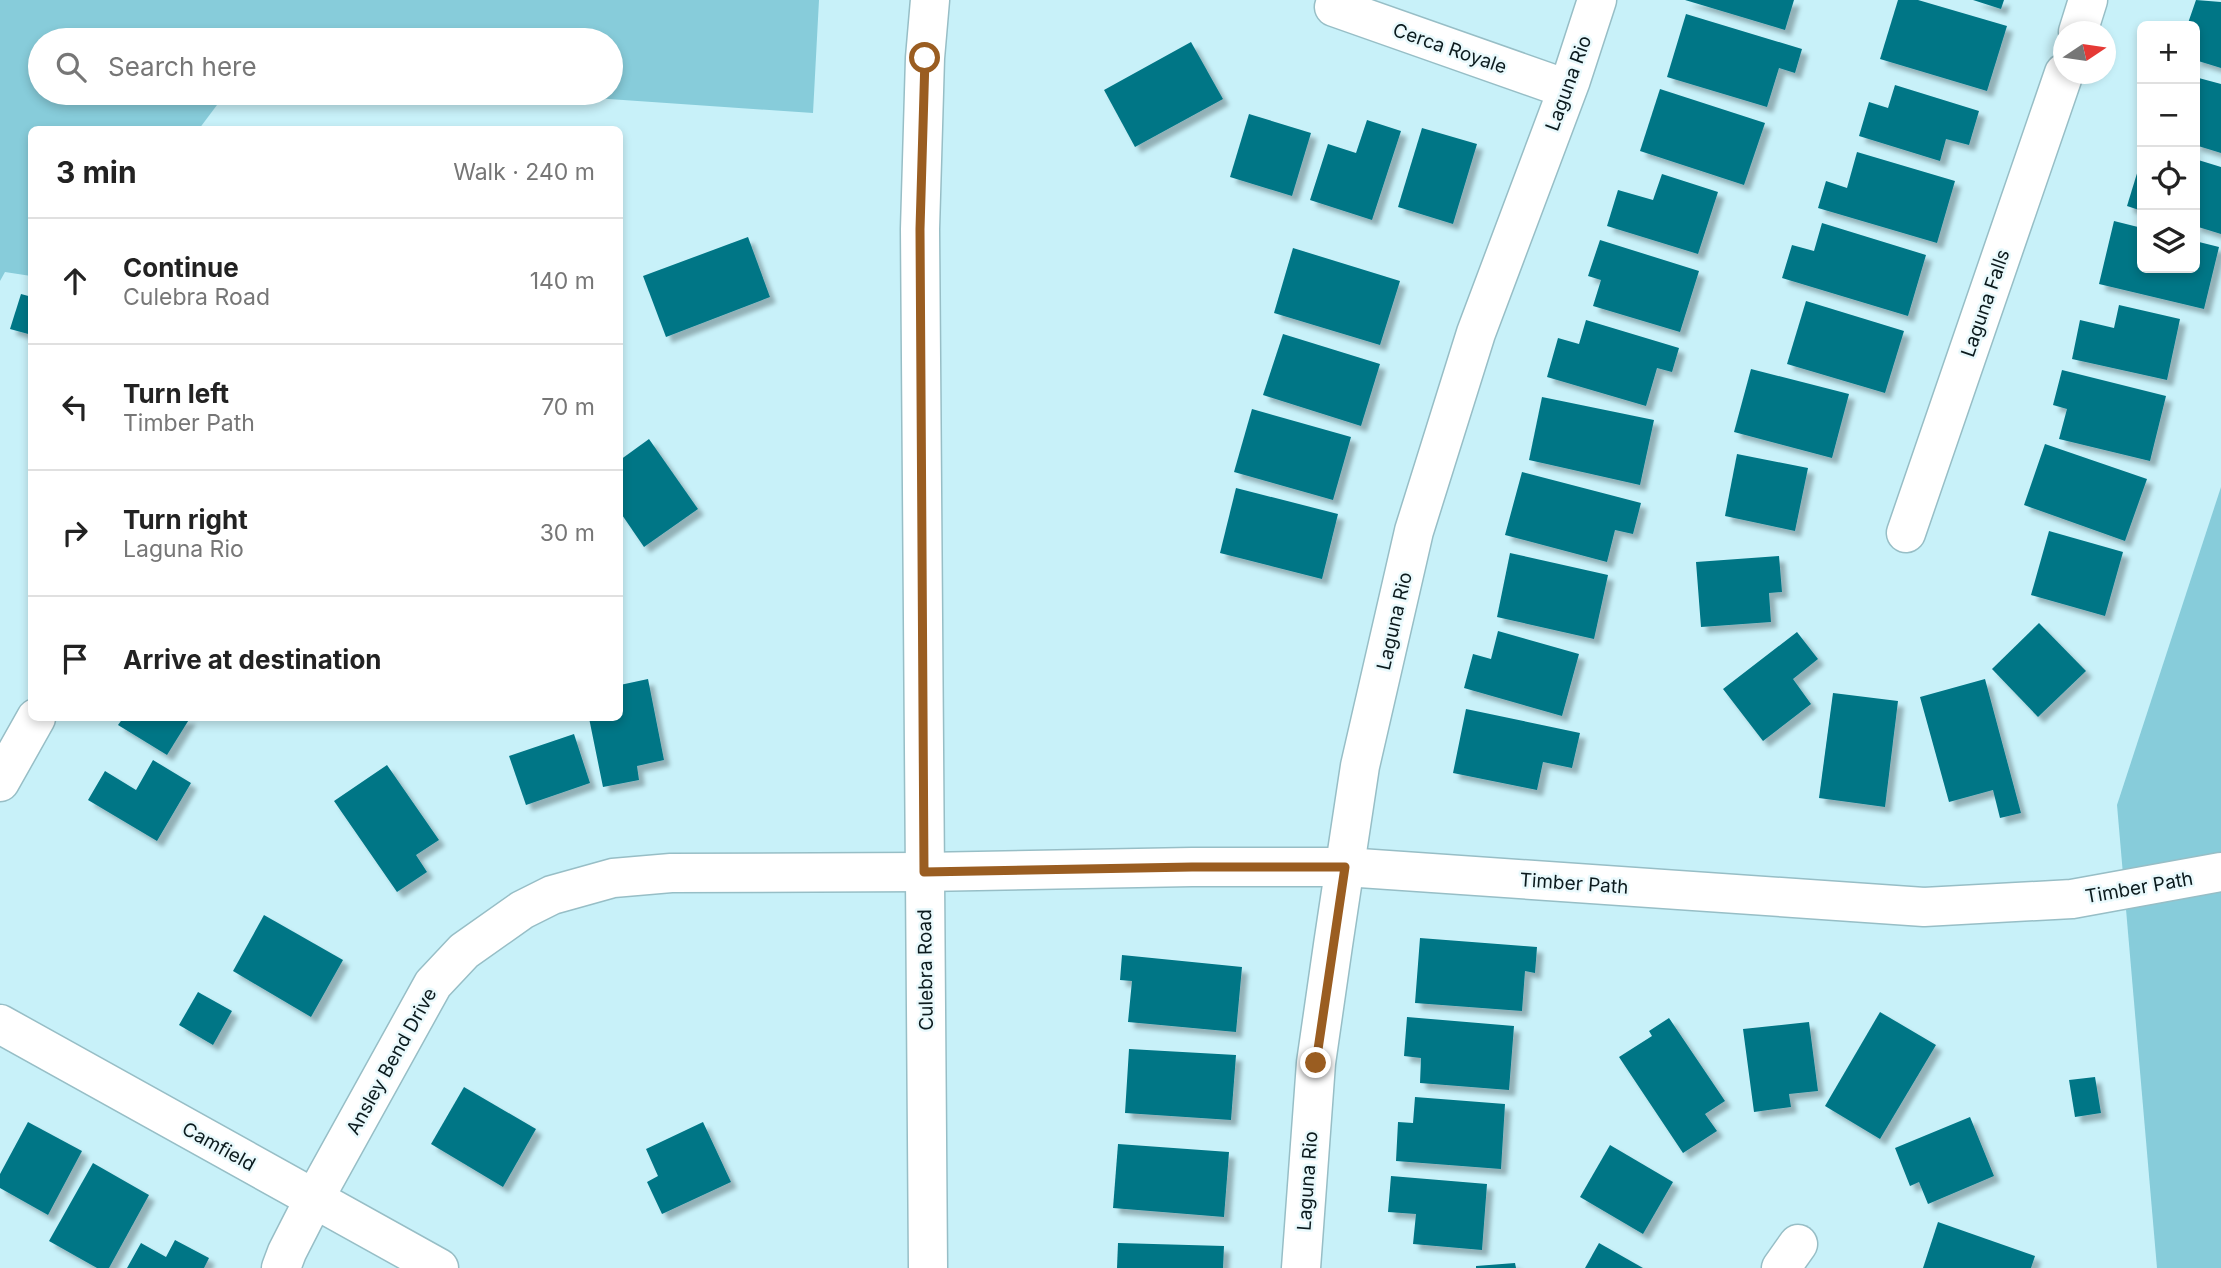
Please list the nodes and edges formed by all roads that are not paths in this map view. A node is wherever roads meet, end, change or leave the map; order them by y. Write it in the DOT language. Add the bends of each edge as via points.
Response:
graph roads {
  1 [pos="930,0"];
  2 [pos="1597,0"];
  3 [pos="2088,0"];
  4 [pos="1334,8"];
  5 [pos="2081,21"];
  6 [pos="2059,84"];
  7 [pos="1567,89"];
  8 [pos="1906,533"];
  9 [pos="34,721"];
  10 [pos="0,782"];
  11 [pos="1345,867"];
  12 [pos="924,872"];
  13 [pos="2221,872"];
  14 [pos="0,1024"];
  15 [pos="314,1199"];
  16 [pos="281,1268"];
  17 [pos="439,1268"];
  18 [pos="928,1268"];
  19 [pos="1301,1268"];
  1 -- 12 [label="street, Culebra Road" via="920,229"];
  2 -- 7 [label="street, Laguna Rio"];
  3 -- 5 [label="street"];
  4 -- 7 [label="street, Cerca Royale"];
  6 -- 8 [label="street, Laguna Falls"];
  7 -- 11 [label="street, Laguna Rio" via="1476,333 1414,531 1360,766"];
  9 -- 10 [label="street"];
  11 -- 12 [label="street, Timber Path"];
  11 -- 13 [label="street, Timber Path" via="1924,907 2072,899"];
  11 -- 19 [label="street, Laguna Rio" via="1316,1063"];
  12 -- 15 [label="street, Ansley Bend Drive" via="671,873 613,878 552,895 522,910 464,951 433,984"];
  12 -- 18 [label="street, Culebra Road"];
  14 -- 15 [label="street, Camfield"];
  15 -- 16 [label="street, Ansley Bend Drive"];
  15 -- 17 [label="street, Camfield"];
}
